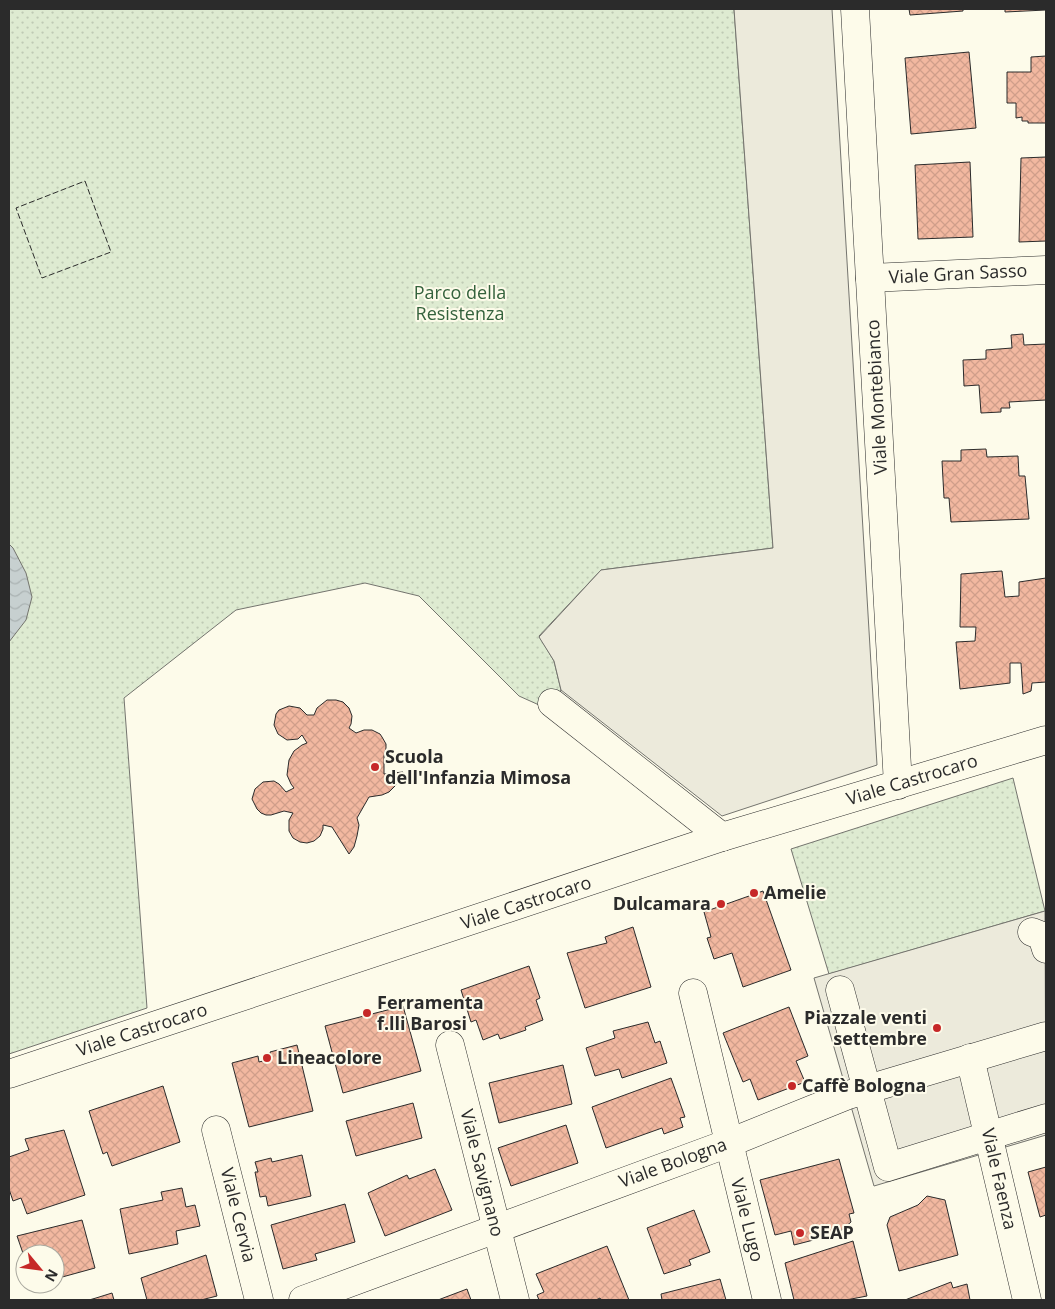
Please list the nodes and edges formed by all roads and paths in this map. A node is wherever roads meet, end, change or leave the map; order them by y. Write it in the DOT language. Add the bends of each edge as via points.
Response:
graph roads {
  1 [pos="855,9"];
  2 [pos="1046,270"];
  3 [pos="870,278"];
  4 [pos="552,703"];
  5 [pos="1046,740"];
  6 [pos="898,784"];
  7 [pos="722,838"];
  8 [pos="840,990"];
  9 [pos="693,993"];
  10 [pos="1046,1036"];
  11 [pos="450,1045"];
  12 [pos="970,1058"];
  13 [pos="9,1074"];
  14 [pos="868,1089"];
  15 [pos="1046,1118"];
  16 [pos="216,1130"];
  17 [pos="988,1136"];
  18 [pos="729,1143"];
  19 [pos="496,1228"];
  20 [pos="259,1300"];
  21 [pos="303,1300"];
  22 [pos="515,1300"];
  23 [pos="767,1300"];
  24 [pos="1027,1300"];
  1 -- 3 [label="street, Viale Montebianco" via="852,147"];
  2 -- 3 [label="street, Viale Gran Sasso"];
  3 -- 6 [label="street, Viale Montebianco" via="869,449 884,710"];
  4 -- 7 [label="street"];
  5 -- 6 [label="street, Viale Castrocaro"];
  6 -- 7 [label="street, Viale Castrocaro" via="769,812"];
  7 -- 13 [label="street, Viale Castrocaro"];
  8 -- 14 [label="street"];
  9 -- 18 [label="street, Viale Lugo"];
  10 -- 12 [label="street, Viale Bologna"];
  11 -- 19 [label="street, Viale Savignano"];
  12 -- 14 [label="street, Viale Bologna"];
  12 -- 17 [label="street, Viale Faenza"];
  14 -- 17 [label="street" via="888,1167"];
  14 -- 18 [label="street, Viale Bologna"];
  15 -- 17 [label="street"];
  16 -- 20 [label="street, Viale Cervia"];
  17 -- 24 [label="street, Viale Faenza"];
  18 -- 19 [label="street, Viale Bologna"];
  18 -- 23 [label="street, Viale Lugo"];
  19 -- 21 [label="street, Viale Bologna"];
  19 -- 22 [label="street, Viale Savignano"];
}
